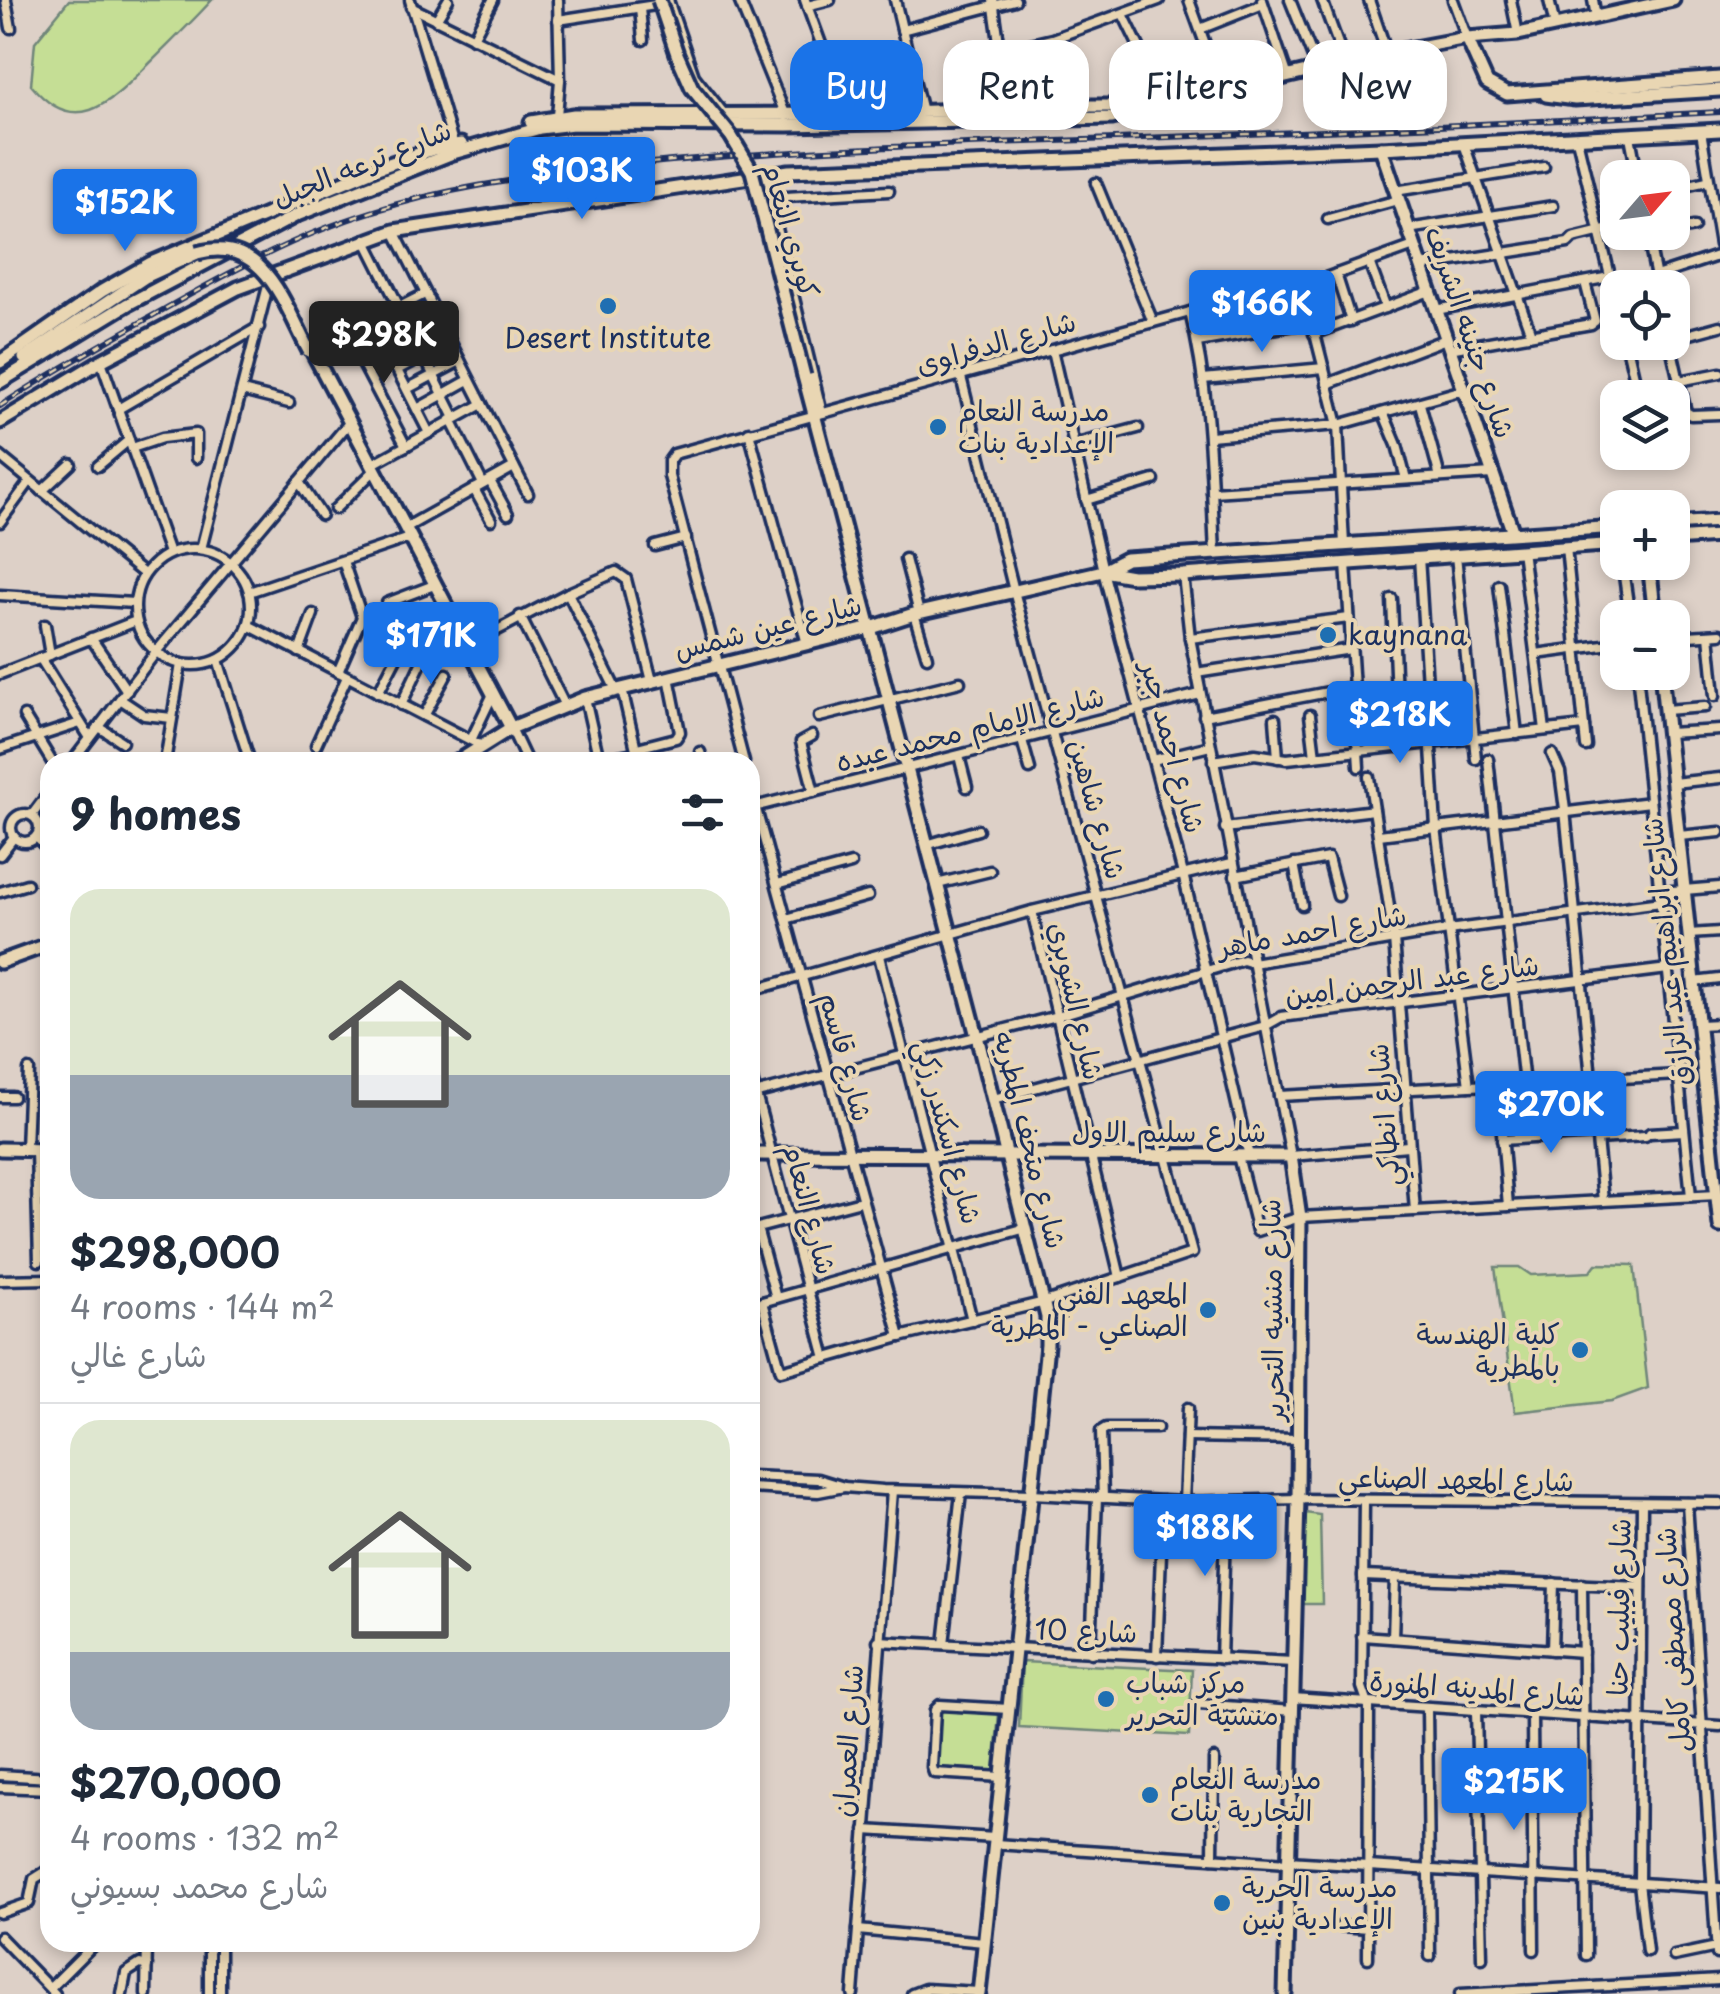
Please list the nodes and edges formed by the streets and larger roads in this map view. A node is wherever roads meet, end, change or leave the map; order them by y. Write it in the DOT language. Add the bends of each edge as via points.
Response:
graph roads {
  1 [pos="6,0"];
  2 [pos="448,0"];
  3 [pos="492,0"];
  4 [pos="558,0"];
  5 [pos="738,0"];
  6 [pos="830,0"];
  7 [pos="895,0"];
  8 [pos="1015,0"];
  9 [pos="1159,0"];
  10 [pos="1189,0"];
  11 [pos="1290,0"];
  12 [pos="1322,0"];
  13 [pos="1368,0"];
  14 [pos="1453,0"];
  15 [pos="1510,0"];
  16 [pos="1548,0"];
  17 [pos="1593,0"];
  18 [pos="1673,0"];
  19 [pos="665,1"];
  20 [pos="1262,2"];
  21 [pos="410,3"];
  22 [pos="806,3"];
  23 [pos="994,3"];
  24 [pos="1642,3"];
  25 [pos="640,8"];
  26 [pos="1123,14"];
  27 [pos="1596,17"];
  28 [pos="436,20"];
  29 [pos="558,20"];
  30 [pos="1554,26"];
  31 [pos="11,28"];
  32 [pos="1200,29"];
  33 [pos="902,30"];
  34 [pos="1518,34"];
  35 [pos="473,38"];
  36 [pos="1466,38"];
  37 [pos="643,40"];
  38 [pos="820,40"];
  39 [pos="904,40"];
  40 [pos="999,40"];
  41 [pos="1047,40"];
  42 [pos="1136,40"];
  43 [pos="1204,40"];
  44 [pos="1306,40"];
  45 [pos="1336,40"];
  46 [pos="1383,40"];
  47 [pos="1447,41"];
  48 [pos="1303,74"];
  49 [pos="1288,77"];
  50 [pos="1283,78"];
  51 [pos="1720,78"];
  52 [pos="560,80"];
  53 [pos="1720,90"];
  54 [pos="1537,92"];
  55 [pos="724,114"];
  56 [pos="557,116"];
  57 [pos="787,120"];
  58 [pos="790,120"];
  59 [pos="1720,130"];
  60 [pos="1700,131"];
  61 [pos="1630,136"];
  62 [pos="1577,139"];
  63 [pos="1464,144"];
  64 [pos="454,146"];
  65 [pos="1380,148"];
  66 [pos="1635,160"];
  67 [pos="1544,167"];
  68 [pos="763,173"];
  69 [pos="1477,178"];
  70 [pos="1707,181"];
  71 [pos="1096,183"];
  72 [pos="1690,185"];
  73 [pos="890,191"];
  74 [pos="1396,196"];
  75 [pos="768,198"];
  76 [pos="1553,206"];
  77 [pos="1490,216"];
  78 [pos="1328,219"];
  79 [pos="1694,227"];
  80 [pos="1690,228"];
  81 [pos="1408,229"];
  82 [pos="394,231"];
  83 [pos="1599,231"];
  84 [pos="365,239"];
  85 [pos="1720,245"];
  86 [pos="1414,246"];
  87 [pos="1503,253"];
  88 [pos="1720,254"];
  89 [pos="1369,262"];
  90 [pos="1421,266"];
  91 [pos="1608,270"];
  92 [pos="1673,270"];
  93 [pos="271,274"];
  94 [pos="1336,274"];
  95 [pos="1600,279"];
  96 [pos="1585,282"];
  97 [pos="1302,286"];
  98 [pos="1430,292"];
  99 [pos="1517,293"];
  100 [pos="425,294"];
  101 [pos="400,307"];
  102 [pos="1386,308"];
  103 [pos="1436,310"];
  104 [pos="1190,312"];
  105 [pos="439,320"];
  106 [pos="1351,320"];
  107 [pos="372,321"];
  108 [pos="1153,322"];
  109 [pos="1312,322"];
  110 [pos="259,326"];
  111 [pos="1720,326"];
  112 [pos="347,334"];
  113 [pos="1314,334"];
  114 [pos="1531,334"];
  115 [pos="414,335"];
  116 [pos="1690,335"];
  117 [pos="450,342"];
  118 [pos="1198,342"];
  119 [pos="1448,344"];
  120 [pos="387,350"];
  121 [pos="1052,350"];
  122 [pos="311,351"];
  123 [pos="424,355"];
  124 [pos="101,361"];
  125 [pos="0,362"];
  126 [pos="460,362"];
  127 [pos="1324,368"];
  128 [pos="397,370"];
  129 [pos="1720,373"];
  130 [pos="434,375"];
  131 [pos="804,376"];
  132 [pos="961,378"];
  133 [pos="0,379"];
  134 [pos="470,380"];
  135 [pos="1203,380"];
  136 [pos="1690,382"];
  137 [pos="1328,384"];
  138 [pos="407,389"];
  139 [pos="1464,390"];
  140 [pos="242,391"];
  141 [pos="443,394"];
  142 [pos="289,403"];
  143 [pos="482,404"];
  144 [pos="1420,404"];
  145 [pos="118,409"];
  146 [pos="417,409"];
  147 [pos="818,414"];
  148 [pos="1384,414"];
  149 [pos="1690,414"];
  150 [pos="1720,414"];
  151 [pos="453,419"];
  152 [pos="0,422"];
  153 [pos="348,424"];
  154 [pos="1338,425"];
  155 [pos="1138,428"];
  156 [pos="430,432"];
  157 [pos="750,432"];
  158 [pos="1210,436"];
  159 [pos="130,444"];
  160 [pos="1074,445"];
  161 [pos="406,446"];
  162 [pos="0,456"];
  163 [pos="196,458"];
  164 [pos="71,464"];
  165 [pos="98,466"];
  166 [pos="514,467"];
  167 [pos="372,468"];
  168 [pos="1492,474"];
  169 [pos="1440,477"];
  170 [pos="1406,479"];
  171 [pos="1154,480"];
  172 [pos="30,481"];
  173 [pos="299,482"];
  174 [pos="487,482"];
  175 [pos="1342,484"];
  176 [pos="42,490"];
  177 [pos="474,490"];
  178 [pos="1212,492"];
  179 [pos="528,494"];
  180 [pos="1086,500"];
  181 [pos="335,509"];
  182 [pos="508,514"];
  183 [pos="321,515"];
  184 [pos="491,520"];
  185 [pos="1720,521"];
  186 [pos="0,522"];
  187 [pos="1690,523"];
  188 [pos="1600,528"];
  189 [pos="407,533"];
  190 [pos="1513,533"];
  191 [pos="1720,536"];
  192 [pos="686,538"];
  193 [pos="1690,538"];
  194 [pos="1344,545"];
  195 [pos="656,546"];
  196 [pos="1566,547"];
  197 [pos="1600,547"];
  198 [pos="201,549"];
  199 [pos="1522,550"];
  200 [pos="169,553"];
  201 [pos="1215,554"];
  202 [pos="1456,555"];
  203 [pos="905,558"];
  204 [pos="1419,558"];
  205 [pos="343,560"];
  206 [pos="231,562"];
  207 [pos="1346,563"];
  208 [pos="1103,571"];
  209 [pos="144,574"];
  210 [pos="1183,575"];
  211 [pos="434,584"];
  212 [pos="1499,585"];
  213 [pos="1014,591"];
  214 [pos="249,592"];
  215 [pos="568,592"];
  216 [pos="0,595"];
  217 [pos="1392,599"];
  218 [pos="134,603"];
  219 [pos="387,603"];
  220 [pos="313,614"];
  221 [pos="916,614"];
  222 [pos="520,616"];
  223 [pos="1349,618"];
  224 [pos="136,620"];
  225 [pos="45,625"];
  226 [pos="248,626"];
  227 [pos="871,628"];
  228 [pos="1709,634"];
  229 [pos="1720,634"];
  230 [pos="408,635"];
  231 [pos="1690,636"];
  232 [pos="91,638"];
  233 [pos="1190,638"];
  234 [pos="807,644"];
  235 [pos="467,646"];
  236 [pos="1600,646"];
  237 [pos="1351,649"];
  238 [pos="1576,649"];
  239 [pos="156,652"];
  240 [pos="299,652"];
  241 [pos="426,653"];
  242 [pos="1536,654"];
  243 [pos="45,656"];
  244 [pos="926,657"];
  245 [pos="218,660"];
  246 [pos="181,664"];
  247 [pos="718,666"];
  248 [pos="338,672"];
  249 [pos="1196,673"];
  250 [pos="0,674"];
  251 [pos="447,674"];
  252 [pos="347,677"];
  253 [pos="669,678"];
  254 [pos="652,682"];
  255 [pos="960,682"];
  256 [pos="1354,687"];
  257 [pos="619,690"];
  258 [pos="1639,690"];
  259 [pos="1663,690"];
  260 [pos="378,693"];
  261 [pos="493,694"];
  262 [pos="1200,694"];
  263 [pos="124,696"];
  264 [pos="1715,696"];
  265 [pos="586,698"];
  266 [pos="889,700"];
  267 [pos="401,705"];
  268 [pos="564,706"];
  269 [pos="1705,706"];
  270 [pos="1140,708"];
  271 [pos="1665,710"];
  272 [pos="1310,715"];
  273 [pos="24,716"];
  274 [pos="424,716"];
  275 [pos="1204,716"];
  276 [pos="819,717"];
  277 [pos="172,718"];
  278 [pos="1275,718"];
  279 [pos="80,723"];
  280 [pos="1584,726"];
  281 [pos="99,727"];
  282 [pos="512,728"];
  283 [pos="1545,730"];
  284 [pos="1720,730"];
  285 [pos="1052,732"];
  286 [pos="1668,732"];
  287 [pos="1516,734"];
  288 [pos="812,736"];
  289 [pos="36,737"];
  290 [pos="90,738"];
  291 [pos="1474,738"];
  292 [pos="1022,740"];
  293 [pos="122,742"];
  294 [pos="475,743"];
  295 [pos="1429,744"];
  296 [pos="316,745"];
  297 [pos="1210,746"];
  298 [pos="1586,746"];
  299 [pos="1398,747"];
  300 [pos="0,749"];
  301 [pos="1358,751"];
  302 [pos="46,752"];
  303 [pos="80,752"];
  304 [pos="167,752"];
  305 [pos="247,752"];
  306 [pos="466,752"];
  307 [pos="523,752"];
  308 [pos="594,752"];
  309 [pos="637,752"];
  310 [pos="642,752"];
  311 [pos="741,752"];
  312 [pos="1552,754"];
  313 [pos="959,756"];
  314 [pos="1316,756"];
  315 [pos="1278,758"];
  316 [pos="1488,759"];
  317 [pos="1153,760"];
  318 [pos="1476,760"];
  319 [pos="1213,761"];
  320 [pos="1359,767"];
  321 [pos="907,769"];
  322 [pos="1030,769"];
  323 [pos="1369,777"];
  324 [pos="1720,778"];
  325 [pos="1673,783"];
  326 [pos="967,787"];
  327 [pos="814,792"];
  328 [pos="1650,802"];
  329 [pos="40,805"];
  330 [pos="760,806"];
  331 [pos="1374,810"];
  332 [pos="1565,810"];
  333 [pos="32,815"];
  334 [pos="1496,820"];
  335 [pos="1225,828"];
  336 [pos="1436,828"];
  337 [pos="760,830"];
  338 [pos="978,830"];
  339 [pos="8,831"];
  340 [pos="1720,832"];
  341 [pos="1379,835"];
  342 [pos="1678,836"];
  343 [pos="36,837"];
  344 [pos="40,841"];
  345 [pos="926,845"];
  346 [pos="0,855"];
  347 [pos="1232,863"];
  348 [pos="850,864"];
  349 [pos="1294,864"];
  350 [pos="990,871"];
  351 [pos="1184,874"];
  352 [pos="1235,876"];
  353 [pos="26,884"];
  354 [pos="777,884"];
  355 [pos="936,884"];
  356 [pos="1720,887"];
  357 [pos="1684,890"];
  358 [pos="0,892"];
  359 [pos="1098,894"];
  360 [pos="868,896"];
  361 [pos="1338,896"];
  362 [pos="1660,897"];
  363 [pos="1302,905"];
  364 [pos="1032,911"];
  365 [pos="1576,915"];
  366 [pos="786,919"];
  367 [pos="1506,922"];
  368 [pos="1448,930"];
  369 [pos="1720,932"];
  370 [pos="1689,934"];
  371 [pos="950,936"];
  372 [pos="1394,939"];
  373 [pos="40,948"];
  374 [pos="879,956"];
  375 [pos="0,962"];
  376 [pos="1252,963"];
  377 [pos="1668,970"];
  378 [pos="1206,973"];
  379 [pos="802,978"];
  380 [pos="1720,980"];
  381 [pos="1582,982"];
  382 [pos="1694,982"];
  383 [pos="760,988"];
  384 [pos="1515,990"];
  385 [pos="1125,997"];
  386 [pos="1458,997"];
  387 [pos="1398,1004"];
  388 [pos="1057,1016"];
  389 [pos="1720,1024"];
  390 [pos="1265,1026"];
  391 [pos="1699,1032"];
  392 [pos="978,1036"];
  393 [pos="1220,1038"];
  394 [pos="1675,1042"];
  395 [pos="905,1054"];
  396 [pos="1139,1060"];
  397 [pos="29,1070"];
  398 [pos="1678,1075"];
  399 [pos="828,1076"];
  400 [pos="1072,1078"];
  401 [pos="1591,1080"];
  402 [pos="1524,1084"];
  403 [pos="1498,1085"];
  404 [pos="1469,1086"];
  405 [pos="1404,1090"];
  406 [pos="760,1092"];
  407 [pos="1279,1096"];
  408 [pos="0,1097"];
  409 [pos="13,1097"];
  410 [pos="993,1100"];
  411 [pos="760,1115"];
  412 [pos="1714,1119"];
  413 [pos="1684,1131"];
  414 [pos="1597,1137"];
  415 [pos="1502,1140"];
  416 [pos="1408,1146"];
  417 [pos="0,1148"];
  418 [pos="31,1149"];
  419 [pos="40,1149"];
  420 [pos="760,1154"];
  421 [pos="773,1154"];
  422 [pos="848,1155"];
  423 [pos="931,1156"];
  424 [pos="1244,1156"];
  425 [pos="1291,1156"];
  426 [pos="1008,1157"];
  427 [pos="1088,1157"];
  428 [pos="1166,1157"];
  429 [pos="1717,1167"];
  430 [pos="1717,1195"];
  431 [pos="1691,1196"];
  432 [pos="861,1201"];
  433 [pos="1603,1201"];
  434 [pos="1508,1206"];
  435 [pos="1415,1211"];
  436 [pos="1300,1217"];
  437 [pos="790,1220"];
  438 [pos="1720,1223"];
  439 [pos="760,1228"];
  440 [pos="1026,1228"];
  441 [pos="955,1247"];
  442 [pos="760,1248"];
  443 [pos="39,1261"];
  444 [pos="880,1267"];
  445 [pos="1120,1277"];
  446 [pos="40,1279"];
  447 [pos="0,1280"];
  448 [pos="808,1288"];
  449 [pos="776,1298"];
  450 [pos="762,1302"];
  451 [pos="1045,1302"];
  452 [pos="972,1320"];
  453 [pos="900,1336"];
  454 [pos="826,1358"];
  455 [pos="1188,1408"];
  456 [pos="1157,1428"];
  457 [pos="1187,1437"];
  458 [pos="1298,1439"];
  459 [pos="760,1476"];
  460 [pos="844,1487"];
  461 [pos="760,1489"];
  462 [pos="892,1491"];
  463 [pos="961,1492"];
  464 [pos="1032,1494"];
  465 [pos="1100,1498"];
  466 [pos="1298,1498"];
  467 [pos="1163,1501"];
  468 [pos="1226,1501"];
  469 [pos="1184,1502"];
  470 [pos="1364,1502"];
  471 [pos="1642,1502"];
  472 [pos="1686,1503"];
  473 [pos="1720,1503"];
  474 [pos="1363,1576"];
  475 [pos="1395,1577"];
  476 [pos="1554,1583"];
  477 [pos="1582,1584"];
  478 [pos="1641,1587"];
  479 [pos="1362,1636"];
  480 [pos="1393,1638"];
  481 [pos="878,1641"];
  482 [pos="944,1644"];
  483 [pos="1016,1650"];
  484 [pos="1552,1650"];
  485 [pos="1583,1652"];
  486 [pos="1091,1653"];
  487 [pos="1157,1656"];
  488 [pos="1221,1659"];
  489 [pos="1293,1662"];
  490 [pos="1198,1704"];
  491 [pos="1292,1704"];
  492 [pos="1368,1704"];
  493 [pos="1427,1708"];
  494 [pos="1009,1709"];
  495 [pos="1476,1711"];
  496 [pos="1532,1715"];
  497 [pos="1584,1718"];
  498 [pos="1640,1722"];
  499 [pos="1700,1725"];
  500 [pos="1720,1726"];
  501 [pos="1214,1760"];
  502 [pos="0,1775"];
  503 [pos="40,1777"];
  504 [pos="1002,1777"];
  505 [pos="0,1787"];
  506 [pos="40,1789"];
  507 [pos="865,1830"];
  508 [pos="995,1841"];
  509 [pos="1213,1858"];
  510 [pos="1288,1862"];
  511 [pos="1368,1866"];
  512 [pos="1429,1870"];
  513 [pos="1480,1873"];
  514 [pos="40,1875"];
  515 [pos="1533,1876"];
  516 [pos="1585,1879"];
  517 [pos="1638,1882"];
  518 [pos="1716,1888"];
  519 [pos="0,1912"];
  520 [pos="1340,1926"];
  521 [pos="1368,1928"];
  522 [pos="858,1930"];
  523 [pos="0,1937"];
  524 [pos="984,1942"];
  525 [pos="1534,1950"];
  526 [pos="1647,1951"];
  527 [pos="87,1952"];
  528 [pos="147,1952"];
  529 [pos="210,1952"];
  530 [pos="220,1952"];
  531 [pos="1586,1955"];
  532 [pos="1430,1956"];
  533 [pos="1674,1956"];
  534 [pos="1368,1958"];
  535 [pos="1482,1958"];
  536 [pos="146,1966"];
  537 [pos="1720,1980"];
  538 [pos="52,1991"];
  539 [pos="1568,1991"];
  540 [pos="979,1993"];
  541 [pos="1498,1993"];
  542 [pos="122,1994"];
  543 [pos="146,1994"];
  544 [pos="209,1994"];
  545 [pos="220,1994"];
  546 [pos="853,1994"];
  547 [pos="912,1994"];
  548 [pos="1285,1994"];
  549 [pos="1460,1994"];
  1 -- 31 [label="street"];
  2 -- 28 [label="street"];
  3 -- 35 [label="street"];
  4 -- 29 [label="street"];
  5 -- 57 [label="street"];
  6 -- 22 [label="street"];
  7 -- 33 [label="street"];
  8 -- 23 [label="street"];
  9 -- 26 [label="street"];
  10 -- 32 [label="street"];
  11 -- 44 [label="street"];
  12 -- 45 [label="street"];
  13 -- 46 [label="street"];
  14 -- 36 [label="street"];
  15 -- 34 [label="street"];
  16 -- 30 [label="street"];
  17 -- 27 [label="street"];
  18 -- 24 [label="street, شارع ترعه الجبل"];
  19 -- 25 [label="street"];
  19 -- 55 [label="street" via="694,76"];
  19 -- 131 [label="street, كوبري النعام, bridge" via="676,54 692,88 752,171"];
  20 -- 32 [label="street"];
  20 -- 49 [label="street"];
  21 -- 28 [label="street"];
  21 -- 64 [label="street"];
  22 -- 38 [label="street"];
  23 -- 33 [label="street"];
  23 -- 40 [label="street"];
  24 -- 27 [label="street, شارع ترعه الجبل"];
  25 -- 29 [label="street"];
  25 -- 37 [label="street"];
  26 -- 41 [label="street"];
  26 -- 42 [label="street"];
  27 -- 30 [label="street, شارع ترعه الجبل"];
  28 -- 35 [label="street"];
  29 -- 52 [label="street"];
  30 -- 34 [label="street, شارع ترعه الجبل"];
  32 -- 43 [label="street"];
  33 -- 39 [label="street"];
  34 -- 36 [label="street, شارع ترعه الجبل"];
  35 -- 52 [label="street"];
  36 -- 47 [label="street, شارع ترعه الجبل"];
  36 -- 54 [label="street" via="1493,88"];
  48 -- 49 [label="street, شارع ترعه الجبل"];
  49 -- 50 [label="street, شارع ترعه الجبل"];
  51 -- 54 [label="street"];
  52 -- 56 [label="street"];
  53 -- 54 [label="street" via="1575,99"];
  55 -- 56 [label="street, شارع ترعه الجبل"];
  55 -- 57 [label="street, شارع ترعه الجبل"];
  56 -- 64 [label="street, شارع ترعه الجبل"];
  57 -- 58 [label="street, شارع ترعه الجبل"];
  57 -- 133 [label="street, شارع ترعه الجبل" via="573,124 453,153 247,239"];
  59 -- 60 [label="street"];
  60 -- 61 [label="street"];
  60 -- 70 [label="street"];
  61 -- 62 [label="street"];
  61 -- 66 [label="street"];
  62 -- 63 [label="street"];
  62 -- 83 [label="street"];
  63 -- 65 [label="street"];
  63 -- 69 [label="street"];
  64 -- 125 [label="street, شارع ترعه الجبل" via="364,174 151,263"];
  65 -- 68 [label="street"];
  65 -- 74 [label="street, شارع جنينه الشريف"];
  67 -- 69 [label="street"];
  68 -- 75 [label="street, شارع متحف المطريه"];
  68 -- 82 [label="street"];
  69 -- 74 [label="street"];
  69 -- 77 [label="street"];
  70 -- 72 [label="street"];
  70 -- 85 [label="street"];
  71 -- 108 [label="street"];
  73 -- 75 [label="street"];
  74 -- 78 [label="street"];
  74 -- 81 [label="street, شارع جنينه الشريف"];
  75 -- 147 [label="street, شارع متحف المطريه"];
  76 -- 77 [label="street"];
  77 -- 81 [label="street"];
  77 -- 87 [label="street"];
  79 -- 80 [label="street"];
  81 -- 86 [label="street, شارع جنينه الشريف"];
  82 -- 84 [label="street"];
  82 -- 100 [label="street"];
  83 -- 87 [label="street"];
  83 -- 91 [label="street"];
  84 -- 93 [label="street"];
  84 -- 101 [label="street"];
  86 -- 89 [label="street, شارع الدفراوى"];
  86 -- 90 [label="street, شارع جنينه الشريف"];
  87 -- 90 [label="street"];
  87 -- 99 [label="street"];
  88 -- 92 [label="street"];
  89 -- 94 [label="street, شارع الدفراوى"];
  89 -- 102 [label="street"];
  90 -- 98 [label="street, شارع جنينه الشريف"];
  93 -- 110 [label="street"];
  93 -- 122 [label="street"];
  93 -- 124 [label="street"];
  94 -- 97 [label="street, شارع الدفراوى"];
  94 -- 106 [label="street"];
  95 -- 96 [label="street"];
  96 -- 99 [label="street"];
  96 -- 114 [label="street" via="1594,323"];
  97 -- 104 [label="street, شارع الدفراوى"];
  97 -- 109 [label="street"];
  98 -- 102 [label="street"];
  98 -- 103 [label="street, شارع جنينه الشريف"];
  99 -- 103 [label="street"];
  99 -- 114 [label="street"];
  100 -- 101 [label="street"];
  100 -- 105 [label="street"];
  101 -- 107 [label="street"];
  101 -- 115 [label="street"];
  102 -- 106 [label="street"];
  103 -- 119 [label="street, شارع جنينه الشريف"];
  104 -- 108 [label="street, شارع الدفراوى"];
  104 -- 118 [label="street"];
  105 -- 115 [label="street"];
  105 -- 117 [label="street"];
  106 -- 113 [label="street"];
  107 -- 112 [label="street"];
  107 -- 120 [label="street"];
  108 -- 121 [label="street, شارع الدفراوى"];
  109 -- 113 [label="street"];
  109 -- 118 [label="street"];
  110 -- 140 [label="street"];
  110 -- 145 [label="street"];
  111 -- 116 [label="street"];
  112 -- 122 [label="street"];
  112 -- 161 [label="street"];
  113 -- 127 [label="street"];
  114 -- 119 [label="street"];
  115 -- 120 [label="street"];
  115 -- 123 [label="street"];
  117 -- 123 [label="street"];
  117 -- 126 [label="street"];
  118 -- 135 [label="street"];
  119 -- 137 [label="street"];
  119 -- 139 [label="street, شارع جنينه الشريف"];
  120 -- 128 [label="street"];
  121 -- 132 [label="street, شارع الدفراوى"];
  121 -- 160 [label="street, شارع احمد جبر"];
  122 -- 133 [label="street, bridge" via="253,260 232,250 197,253 145,277"];
  122 -- 153 [label="street"];
  123 -- 128 [label="street"];
  123 -- 130 [label="street"];
  124 -- 145 [label="street"];
  124 -- 152 [label="street"];
  126 -- 130 [label="street"];
  126 -- 134 [label="street"];
  127 -- 135 [label="street"];
  127 -- 137 [label="street"];
  128 -- 138 [label="street"];
  129 -- 136 [label="street"];
  130 -- 138 [label="street"];
  130 -- 141 [label="street"];
  131 -- 147 [label="street, شارع متحف المطريه"];
  132 -- 147 [label="street, شارع الدفراوى"];
  132 -- 213 [label="street, شارع شاهين"];
  134 -- 141 [label="street"];
  134 -- 143 [label="street"];
  135 -- 158 [label="street"];
  137 -- 154 [label="street"];
  138 -- 146 [label="street"];
  139 -- 144 [label="street"];
  139 -- 168 [label="street, شارع جنينه الشريف"];
  140 -- 142 [label="street"];
  140 -- 198 [label="street"];
  141 -- 146 [label="street"];
  141 -- 151 [label="street"];
  143 -- 151 [label="street"];
  143 -- 166 [label="street"];
  144 -- 148 [label="street"];
  144 -- 169 [label="street"];
  145 -- 159 [label="street"];
  146 -- 156 [label="street"];
  147 -- 157 [label="street, شارع الدفراوى"];
  147 -- 227 [label="street, شارع متحف المطريه"];
  148 -- 154 [label="street"];
  148 -- 170 [label="street"];
  149 -- 150 [label="street"];
  151 -- 156 [label="street"];
  151 -- 174 [label="street"];
  153 -- 167 [label="street"];
  153 -- 173 [label="street"];
  154 -- 158 [label="street"];
  154 -- 175 [label="street"];
  155 -- 160 [label="street"];
  156 -- 161 [label="street"];
  157 -- 192 [label="street, شارع الدفراوى" via="674,454 668,468"];
  157 -- 234 [label="street"];
  158 -- 178 [label="street"];
  159 -- 163 [label="street" via="196,434"];
  159 -- 165 [label="street"];
  159 -- 200 [label="street"];
  160 -- 180 [label="street, شارع احمد جبر"];
  161 -- 167 [label="street"];
  162 -- 172 [label="street"];
  164 -- 176 [label="street"];
  166 -- 174 [label="street"];
  166 -- 179 [label="street"];
  167 -- 181 [label="street"];
  167 -- 189 [label="street"];
  168 -- 169 [label="street"];
  168 -- 190 [label="street, شارع جنينه الشريف"];
  169 -- 170 [label="street"];
  170 -- 175 [label="street"];
  171 -- 180 [label="street"];
  172 -- 176 [label="street"];
  172 -- 186 [label="street"];
  173 -- 183 [label="street"];
  173 -- 206 [label="street"];
  174 -- 177 [label="street"];
  174 -- 182 [label="street"];
  175 -- 178 [label="street"];
  175 -- 194 [label="street"];
  176 -- 209 [label="street"];
  177 -- 184 [label="street"];
  177 -- 189 [label="street"];
  178 -- 201 [label="street"];
  180 -- 208 [label="street, شارع احمد جبر"];
  185 -- 187 [label="street"];
  188 -- 190 [label="street, شارع عين شمس"];
  189 -- 205 [label="street"];
  189 -- 211 [label="street"];
  190 -- 194 [label="street, شارع عين شمس"];
  191 -- 193 [label="street"];
  192 -- 195 [label="street"];
  192 -- 247 [label="street"];
  194 -- 201 [label="street, شارع عين شمس"];
  196 -- 197 [label="street, شارع عين شمس"];
  196 -- 199 [label="street, شارع عين شمس"];
  196 -- 238 [label="street"];
  198 -- 200 [label="street"];
  198 -- 206 [label="street"];
  199 -- 202 [label="street, شارع عين شمس"];
  199 -- 242 [label="street"];
  200 -- 209 [label="street"];
  201 -- 208 [label="street, شارع عين شمس" via="1139,556"];
  202 -- 204 [label="street, شارع عين شمس"];
  202 -- 291 [label="street"];
  203 -- 221 [label="street"];
  204 -- 207 [label="street, شارع عين شمس"];
  204 -- 295 [label="street"];
  205 -- 214 [label="street"];
  205 -- 248 [label="street" via="362,620"];
  206 -- 214 [label="street"];
  206 -- 239 [label="street"];
  207 -- 210 [label="street, شارع عين شمس"];
  207 -- 223 [label="street"];
  208 -- 210 [label="street, شارع عين شمس"];
  208 -- 213 [label="street, شارع عين شمس"];
  208 -- 270 [label="street, شارع احمد جبر"];
  209 -- 218 [label="street"];
  210 -- 233 [label="street, شارع منشيه التحرير"];
  211 -- 219 [label="street"];
  211 -- 235 [label="street"];
  212 -- 287 [label="street"];
  213 -- 221 [label="street, شارع عين شمس"];
  213 -- 285 [label="street, شارع شاهين"];
  214 -- 226 [label="street"];
  215 -- 222 [label="street"];
  215 -- 254 [label="street" via="610,572 622,574"];
  215 -- 257 [label="street"];
  216 -- 218 [label="street"];
  217 -- 299 [label="street"];
  218 -- 224 [label="street"];
  220 -- 240 [label="street"];
  221 -- 227 [label="street, شارع عين شمس"];
  221 -- 244 [label="street"];
  222 -- 235 [label="street"];
  222 -- 268 [label="street"];
  223 -- 233 [label="street"];
  223 -- 237 [label="street"];
  224 -- 232 [label="street"];
  224 -- 239 [label="street"];
  225 -- 243 [label="street"];
  226 -- 240 [label="street"];
  226 -- 245 [label="street"];
  227 -- 234 [label="street, شارع عين شمس"];
  227 -- 266 [label="street, شارع متحف المطريه"];
  228 -- 229 [label="street"];
  228 -- 231 [label="street"];
  228 -- 264 [label="street"];
  230 -- 260 [label="street"];
  232 -- 243 [label="street"];
  232 -- 263 [label="street"];
  233 -- 249 [label="street, شارع منشيه التحرير"];
  234 -- 247 [label="street, شارع عين شمس"];
  235 -- 261 [label="street"];
  236 -- 238 [label="street"];
  237 -- 249 [label="street"];
  237 -- 256 [label="street"];
  238 -- 242 [label="street"];
  238 -- 280 [label="street"];
  239 -- 246 [label="street"];
  239 -- 263 [label="street"];
  240 -- 248 [label="street"];
  241 -- 267 [label="street"];
  242 -- 283 [label="street"];
  243 -- 250 [label="street"];
  243 -- 279 [label="street"];
  245 -- 246 [label="street"];
  245 -- 305 [label="street"];
  246 -- 277 [label="street"];
  247 -- 253 [label="street, شارع عين شمس"];
  247 -- 311 [label="street"];
  248 -- 252 [label="street"];
  249 -- 262 [label="street, شارع منشيه التحرير"];
  251 -- 274 [label="street"];
  252 -- 260 [label="street"];
  252 -- 296 [label="street"];
  253 -- 254 [label="street, شارع عين شمس"];
  253 -- 310 [label="street" via="678,735"];
  254 -- 257 [label="street, شارع عين شمس"];
  255 -- 266 [label="street"];
  256 -- 275 [label="street"];
  256 -- 301 [label="street"];
  257 -- 265 [label="street, شارع عين شمس"];
  257 -- 309 [label="street"];
  258 -- 328 [label="street, شارع ابراهيم عبد الرازق"];
  259 -- 271 [label="street, شارع ابراهيم عبد الرازق"];
  260 -- 267 [label="street"];
  261 -- 282 [label="street"];
  261 -- 294 [label="street"];
  262 -- 270 [label="street, شارع الإمام محمد عبده"];
  262 -- 275 [label="street, شارع منشيه التحرير"];
  263 -- 277 [label="street" via="144,715"];
  263 -- 281 [label="street"];
  265 -- 268 [label="street, شارع عين شمس"];
  265 -- 308 [label="street"];
  266 -- 276 [label="street"];
  266 -- 321 [label="street, شارع متحف المطريه"];
  267 -- 274 [label="street"];
  268 -- 282 [label="street, شارع عين شمس"];
  269 -- 271 [label="street"];
  270 -- 285 [label="street, شارع الإمام محمد عبده"];
  270 -- 317 [label="street, شارع احمد جبر"];
  271 -- 286 [label="street, شارع ابراهيم عبد الرازق"];
  272 -- 314 [label="street"];
  273 -- 289 [label="street"];
  274 -- 294 [label="street"];
  275 -- 297 [label="street, شارع منشيه التحرير"];
  277 -- 304 [label="street"];
  278 -- 315 [label="street"];
  279 -- 289 [label="street"];
  279 -- 290 [label="street"];
  280 -- 283 [label="street"];
  280 -- 298 [label="street"];
  281 -- 290 [label="street"];
  281 -- 293 [label="street"];
  282 -- 294 [label="street, شارع عين شمس"];
  282 -- 307 [label="street"];
  283 -- 287 [label="street"];
  284 -- 286 [label="street"];
  285 -- 292 [label="street, شارع الإمام محمد عبده"];
  285 -- 359 [label="street, شارع شاهين"];
  286 -- 325 [label="street, شارع ابراهيم عبد الرازق"];
  287 -- 291 [label="street"];
  288 -- 327 [label="street" via="801,742"];
  289 -- 300 [label="street"];
  289 -- 302 [label="street"];
  290 -- 303 [label="street"];
  291 -- 295 [label="street"];
  291 -- 318 [label="street"];
  292 -- 313 [label="street, شارع الإمام محمد عبده"];
  292 -- 322 [label="street"];
  294 -- 306 [label="street, شارع عين شمس"];
  295 -- 299 [label="street"];
  295 -- 336 [label="street"];
  297 -- 317 [label="street"];
  297 -- 319 [label="street, شارع منشيه التحرير"];
  299 -- 301 [label="street"];
  301 -- 314 [label="street"];
  301 -- 320 [label="street"];
  312 -- 332 [label="street"];
  313 -- 321 [label="street, شارع الإمام محمد عبده"];
  313 -- 326 [label="street"];
  314 -- 315 [label="street"];
  315 -- 319 [label="street" via="1255,754"];
  316 -- 334 [label="street"];
  317 -- 351 [label="street, شارع احمد جبر"];
  319 -- 335 [label="street, شارع منشيه التحرير"];
  321 -- 327 [label="street, شارع الإمام محمد عبده"];
  321 -- 345 [label="street, شارع متحف المطريه"];
  323 -- 331 [label="street, شارع انطاكي"];
  324 -- 325 [label="street"];
  325 -- 342 [label="street, شارع ابراهيم عبد الرازق"];
  327 -- 330 [label="street, شارع الإمام محمد عبده"];
  328 -- 332 [label="street"];
  328 -- 362 [label="street, شارع ابراهيم عبد الرازق"];
  329 -- 333 [label="street"];
  331 -- 335 [label="street"];
  331 -- 341 [label="street, شارع انطاكي"];
  332 -- 334 [label="street"];
  332 -- 365 [label="street"];
  333 -- 339 [label="street" via="19,814"];
  333 -- 343 [label="street"];
  334 -- 336 [label="street"];
  334 -- 367 [label="street"];
  335 -- 347 [label="street, شارع منشيه التحرير"];
  336 -- 341 [label="street"];
  336 -- 368 [label="street"];
  337 -- 354 [label="street, شارع قاسم"];
  338 -- 345 [label="street"];
  339 -- 343 [label="street" via="25,842"];
  339 -- 346 [label="street"];
  340 -- 342 [label="street"];
  341 -- 372 [label="street, شارع انطاكي"];
  342 -- 357 [label="street, شارع ابراهيم عبد الرازق"];
  343 -- 344 [label="street"];
  345 -- 355 [label="street, شارع متحف المطريه"];
  347 -- 351 [label="street"];
  347 -- 352 [label="street, شارع منشيه التحرير"];
  348 -- 354 [label="street"];
  349 -- 352 [label="street"];
  349 -- 361 [label="street" via="1330,860"];
  349 -- 363 [label="street"];
  350 -- 355 [label="street"];
  351 -- 359 [label="street"];
  351 -- 378 [label="street, شارع احمد جبر"];
  352 -- 376 [label="street, شارع منشيه التحرير"];
  353 -- 358 [label="street"];
  354 -- 366 [label="street, شارع قاسم"];
  355 -- 371 [label="street, شارع متحف المطريه"];
  356 -- 357 [label="street, شارع احمد ماهر"];
  357 -- 362 [label="street, شارع احمد ماهر"];
  357 -- 370 [label="street, شارع ابراهيم عبد الرازق"];
  359 -- 364 [label="street"];
  359 -- 385 [label="street, شارع شاهين"];
  360 -- 366 [label="street"];
  362 -- 365 [label="street, شارع احمد ماهر"];
  362 -- 377 [label="street, شارع ابراهيم عبد الرازق"];
  364 -- 371 [label="street"];
  364 -- 388 [label="street, شارع الشوبري"];
  365 -- 367 [label="street, شارع احمد ماهر"];
  365 -- 381 [label="street"];
  366 -- 379 [label="street, شارع قاسم"];
  367 -- 368 [label="street, شارع احمد ماهر"];
  367 -- 384 [label="street"];
  368 -- 372 [label="street, شارع احمد ماهر"];
  368 -- 386 [label="street"];
  369 -- 370 [label="street"];
  370 -- 382 [label="street, شارع ابراهيم عبد الرازق"];
  371 -- 374 [label="street"];
  371 -- 392 [label="street, شارع متحف المطريه"];
  372 -- 376 [label="street, شارع احمد ماهر"];
  372 -- 387 [label="street, شارع انطاكي"];
  373 -- 375 [label="street"];
  374 -- 379 [label="street"];
  374 -- 395 [label="street, شارع اسكندر زكي"];
  376 -- 378 [label="street, شارع احمد ماهر"];
  376 -- 390 [label="street, شارع منشيه التحرير"];
  377 -- 381 [label="street, شارع عبد الرحمن امين"];
  377 -- 394 [label="street, شارع ابراهيم عبد الرازق"];
  378 -- 385 [label="street, شارع احمد ماهر"];
  378 -- 393 [label="street, شارع احمد جبر"];
  379 -- 383 [label="street"];
  379 -- 399 [label="street, شارع قاسم"];
  380 -- 382 [label="street"];
  381 -- 384 [label="street, شارع عبد الرحمن امين"];
  381 -- 401 [label="street"];
  382 -- 391 [label="street, شارع ابراهيم عبد الرازق"];
  384 -- 386 [label="street, شارع عبد الرحمن امين"];
  384 -- 402 [label="street"];
  385 -- 388 [label="street, شارع احمد ماهر"];
  385 -- 396 [label="street, شارع شاهين"];
  386 -- 387 [label="street, شارع عبد الرحمن امين"];
  386 -- 404 [label="street"];
  387 -- 390 [label="street, شارع عبد الرحمن امين" via="1282,1016"];
  387 -- 405 [label="street, شارع انطاكي"];
  388 -- 392 [label="street, شارع احمد ماهر"];
  388 -- 400 [label="street, شارع الشوبري"];
  389 -- 391 [label="street"];
  390 -- 393 [label="street, شارع عبد الرحمن امين"];
  390 -- 407 [label="street, شارع منشيه التحرير"];
  391 -- 394 [label="street"];
  391 -- 412 [label="street, شارع ابراهيم عبد الرازق"];
  392 -- 395 [label="street, شارع احمد ماهر"];
  392 -- 410 [label="street, شارع متحف المطريه"];
  393 -- 396 [label="street, شارع عبد الرحمن امين"];
  393 -- 424 [label="street, شارع احمد جبر"];
  394 -- 398 [label="street, شارع ابراهيم عبد الرازق"];
  395 -- 399 [label="street, شارع احمد ماهر"];
  395 -- 423 [label="street, شارع اسكندر زكي"];
  396 -- 400 [label="street, شارع عبد الرحمن امين"];
  396 -- 428 [label="street, شارع شاهين"];
  397 -- 418 [label="street"];
  398 -- 401 [label="street"];
  398 -- 413 [label="street, شارع ابراهيم عبد الرازق"];
  399 -- 406 [label="street, شارع احمد ماهر"];
  399 -- 422 [label="street, شارع قاسم"];
  400 -- 410 [label="street, شارع عبد الرحمن امين"];
  400 -- 427 [label="street, شارع الشوبري"];
  401 -- 402 [label="street"];
  401 -- 414 [label="street"];
  402 -- 403 [label="street"];
  403 -- 404 [label="street"];
  403 -- 415 [label="street"];
  404 -- 405 [label="street"];
  405 -- 407 [label="street"];
  405 -- 416 [label="street, شارع انطاكي"];
  407 -- 425 [label="street, شارع منشيه التحرير"];
  408 -- 409 [label="street"];
  410 -- 426 [label="street, شارع متحف المطريه"];
  411 -- 421 [label="street, شارع النعام"];
  412 -- 429 [label="street, شارع ابراهيم عبد الرازق"];
  413 -- 414 [label="street"];
  413 -- 431 [label="street, شارع ابراهيم عبد الرازق"];
  414 -- 415 [label="street"];
  414 -- 433 [label="street"];
  415 -- 434 [label="street"];
  416 -- 425 [label="street, شارع سليم الاول"];
  416 -- 435 [label="street, شارع انطاكي"];
  417 -- 418 [label="street"];
  418 -- 419 [label="street"];
  418 -- 443 [label="street"];
  420 -- 421 [label="street, شارع سليم الاول"];
  421 -- 422 [label="street, شارع سليم الاول"];
  421 -- 437 [label="street, شارع النعام"];
  422 -- 423 [label="street, شارع سليم الاول"];
  422 -- 432 [label="street, شارع قاسم"];
  423 -- 426 [label="street, شارع سليم الاول"];
  423 -- 441 [label="street, شارع اسكندر زكي"];
  424 -- 425 [label="street, شارع سليم الاول"];
  424 -- 428 [label="street, شارع سليم الاول"];
  424 -- 436 [label="street, شارع احمد جبر" via="1256,1231"];
  425 -- 436 [label="street, شارع منشيه التحرير"];
  426 -- 427 [label="street, شارع سليم الاول"];
  426 -- 440 [label="street, شارع متحف المطريه"];
  427 -- 428 [label="street, شارع سليم الاول"];
  427 -- 445 [label="street, شارع الشوبري"];
  428 -- 445 [label="street, شارع شاهين" via="1192,1253"];
  429 -- 430 [label="street, شارع ابراهيم عبد الرازق"];
  430 -- 431 [label="street"];
  430 -- 438 [label="street, شارع ابراهيم عبد الرازق"];
  431 -- 433 [label="street"];
  432 -- 437 [label="street"];
  432 -- 444 [label="street, شارع قاسم"];
  433 -- 434 [label="street"];
  434 -- 435 [label="street"];
  435 -- 436 [label="street"];
  436 -- 458 [label="street, شارع منشيه التحرير"];
  437 -- 439 [label="street"];
  437 -- 448 [label="street, شارع النعام"];
  440 -- 441 [label="street"];
  440 -- 451 [label="street, شارع متحف المطريه"];
  441 -- 444 [label="street"];
  441 -- 452 [label="street, شارع اسكندر زكي"];
  442 -- 449 [label="street"];
  444 -- 448 [label="street"];
  444 -- 453 [label="street, شارع قاسم"];
  445 -- 451 [label="street"];
  446 -- 447 [label="street"];
  448 -- 449 [label="street"];
  448 -- 454 [label="street, شارع النعام"];
  449 -- 450 [label="street"];
  450 -- 454 [label="street" via="781,1371"];
  451 -- 452 [label="street"];
  451 -- 464 [label="street, شارع متحف المطريه"];
  452 -- 453 [label="street"];
  453 -- 454 [label="street"];
  455 -- 457 [label="street"];
  456 -- 465 [label="street" via="1101,1431"];
  457 -- 458 [label="street"];
  457 -- 469 [label="street"];
  458 -- 466 [label="street, شارع منشيه التحرير"];
  459 -- 460 [label="street"];
  460 -- 461 [label="street"];
  460 -- 462 [label="street, شارع المعهد الصناعي"];
  462 -- 463 [label="street, شارع المعهد الصناعي"];
  462 -- 481 [label="street, شارع العمران"];
  463 -- 464 [label="street, شارع المعهد الصناعي"];
  463 -- 482 [label="street"];
  464 -- 465 [label="street, شارع المعهد الصناعي"];
  464 -- 483 [label="street, شارع متحف المطريه"];
  465 -- 467 [label="street, شارع المعهد الصناعي"];
  465 -- 486 [label="street"];
  466 -- 468 [label="street, شارع المعهد الصناعي"];
  466 -- 470 [label="street, شارع المعهد الصناعي"];
  466 -- 489 [label="street, شارع منشيه التحرير"];
  467 -- 469 [label="street, شارع المعهد الصناعي"];
  467 -- 487 [label="street"];
  468 -- 469 [label="street, شارع المعهد الصناعي"];
  468 -- 488 [label="street"];
  470 -- 471 [label="street, شارع المعهد الصناعي"];
  470 -- 474 [label="street"];
  471 -- 472 [label="street, شارع المعهد الصناعي"];
  471 -- 478 [label="street, شارع فيليب حنا"];
  472 -- 473 [label="street, شارع المعهد الصناعي"];
  472 -- 499 [label="street, شارع مصطفى كامل"];
  474 -- 475 [label="street"];
  474 -- 479 [label="street"];
  475 -- 476 [label="street"];
  475 -- 480 [label="street"];
  476 -- 477 [label="street"];
  476 -- 484 [label="street"];
  477 -- 478 [label="street"];
  477 -- 485 [label="street"];
  478 -- 498 [label="street, شارع فيليب حنا"];
  479 -- 480 [label="street"];
  479 -- 492 [label="street"];
  480 -- 484 [label="street"];
  481 -- 482 [label="street, شارع 10"];
  481 -- 507 [label="street, شارع العمران"];
  482 -- 483 [label="street, شارع 10"];
  483 -- 486 [label="street, شارع 10"];
  483 -- 494 [label="street, شارع متحف المطريه"];
  484 -- 485 [label="street"];
  485 -- 497 [label="street"];
  486 -- 487 [label="street, شارع 10"];
  487 -- 488 [label="street, شارع 10"];
  488 -- 489 [label="street, شارع 10"];
  489 -- 491 [label="street, شارع منشيه التحرير"];
  490 -- 491 [label="street, شارع المدينه المنورة"];
  491 -- 492 [label="street, شارع المدينه المنورة"];
  491 -- 510 [label="street, شارع منشيه التحرير"];
  492 -- 493 [label="street, شارع المدينه المنورة"];
  492 -- 511 [label="street"];
  493 -- 495 [label="street, شارع المدينه المنورة"];
  493 -- 512 [label="street"];
  494 -- 504 [label="street, شارع متحف المطريه"];
  494 -- 504 [label="street" via="935,1710 934,1773"];
  495 -- 496 [label="street, شارع المدينه المنورة"];
  495 -- 513 [label="street"];
  496 -- 497 [label="street, شارع المدينه المنورة"];
  496 -- 515 [label="street"];
  497 -- 498 [label="street, شارع المدينه المنورة"];
  497 -- 516 [label="street"];
  498 -- 499 [label="street, شارع المدينه المنورة"];
  498 -- 517 [label="street, شارع فيليب حنا"];
  499 -- 500 [label="street, شارع المدينه المنورة"];
  499 -- 518 [label="street, شارع مصطفى كامل"];
  501 -- 509 [label="street"];
  502 -- 503 [label="street"];
  504 -- 508 [label="street, شارع متحف المطريه"];
  505 -- 506 [label="street"];
  507 -- 508 [label="street"];
  507 -- 522 [label="street, شارع العمران"];
  508 -- 509 [label="street"];
  508 -- 524 [label="street, شارع متحف المطريه"];
  509 -- 510 [label="street"];
  510 -- 511 [label="street"];
  510 -- 548 [label="street, شارع منشيه التحرير"];
  511 -- 512 [label="street"];
  511 -- 521 [label="street"];
  512 -- 513 [label="street"];
  512 -- 532 [label="street"];
  513 -- 515 [label="street"];
  513 -- 535 [label="street"];
  514 -- 519 [label="street" via="29,1903"];
  515 -- 516 [label="street"];
  515 -- 525 [label="street"];
  516 -- 517 [label="street"];
  516 -- 531 [label="street"];
  517 -- 518 [label="street"];
  517 -- 526 [label="street, شارع فيليب حنا"];
  518 -- 533 [label="street, شارع مصطفى كامل" via="1717,1950"];
  520 -- 521 [label="street"];
  521 -- 534 [label="street"];
  522 -- 524 [label="street"];
  522 -- 546 [label="street, شارع العمران"];
  523 -- 538 [label="street"];
  524 -- 540 [label="street, شارع متحف المطريه"];
  527 -- 538 [label="street"];
  528 -- 536 [label="street"];
  529 -- 544 [label="street"];
  530 -- 545 [label="street"];
  536 -- 542 [label="street" via="126,1973"];
  536 -- 543 [label="street"];
  537 -- 539 [label="street"];
  539 -- 541 [label="street"];
  540 -- 547 [label="street" via="925,1988"];
  541 -- 549 [label="street"];
}
